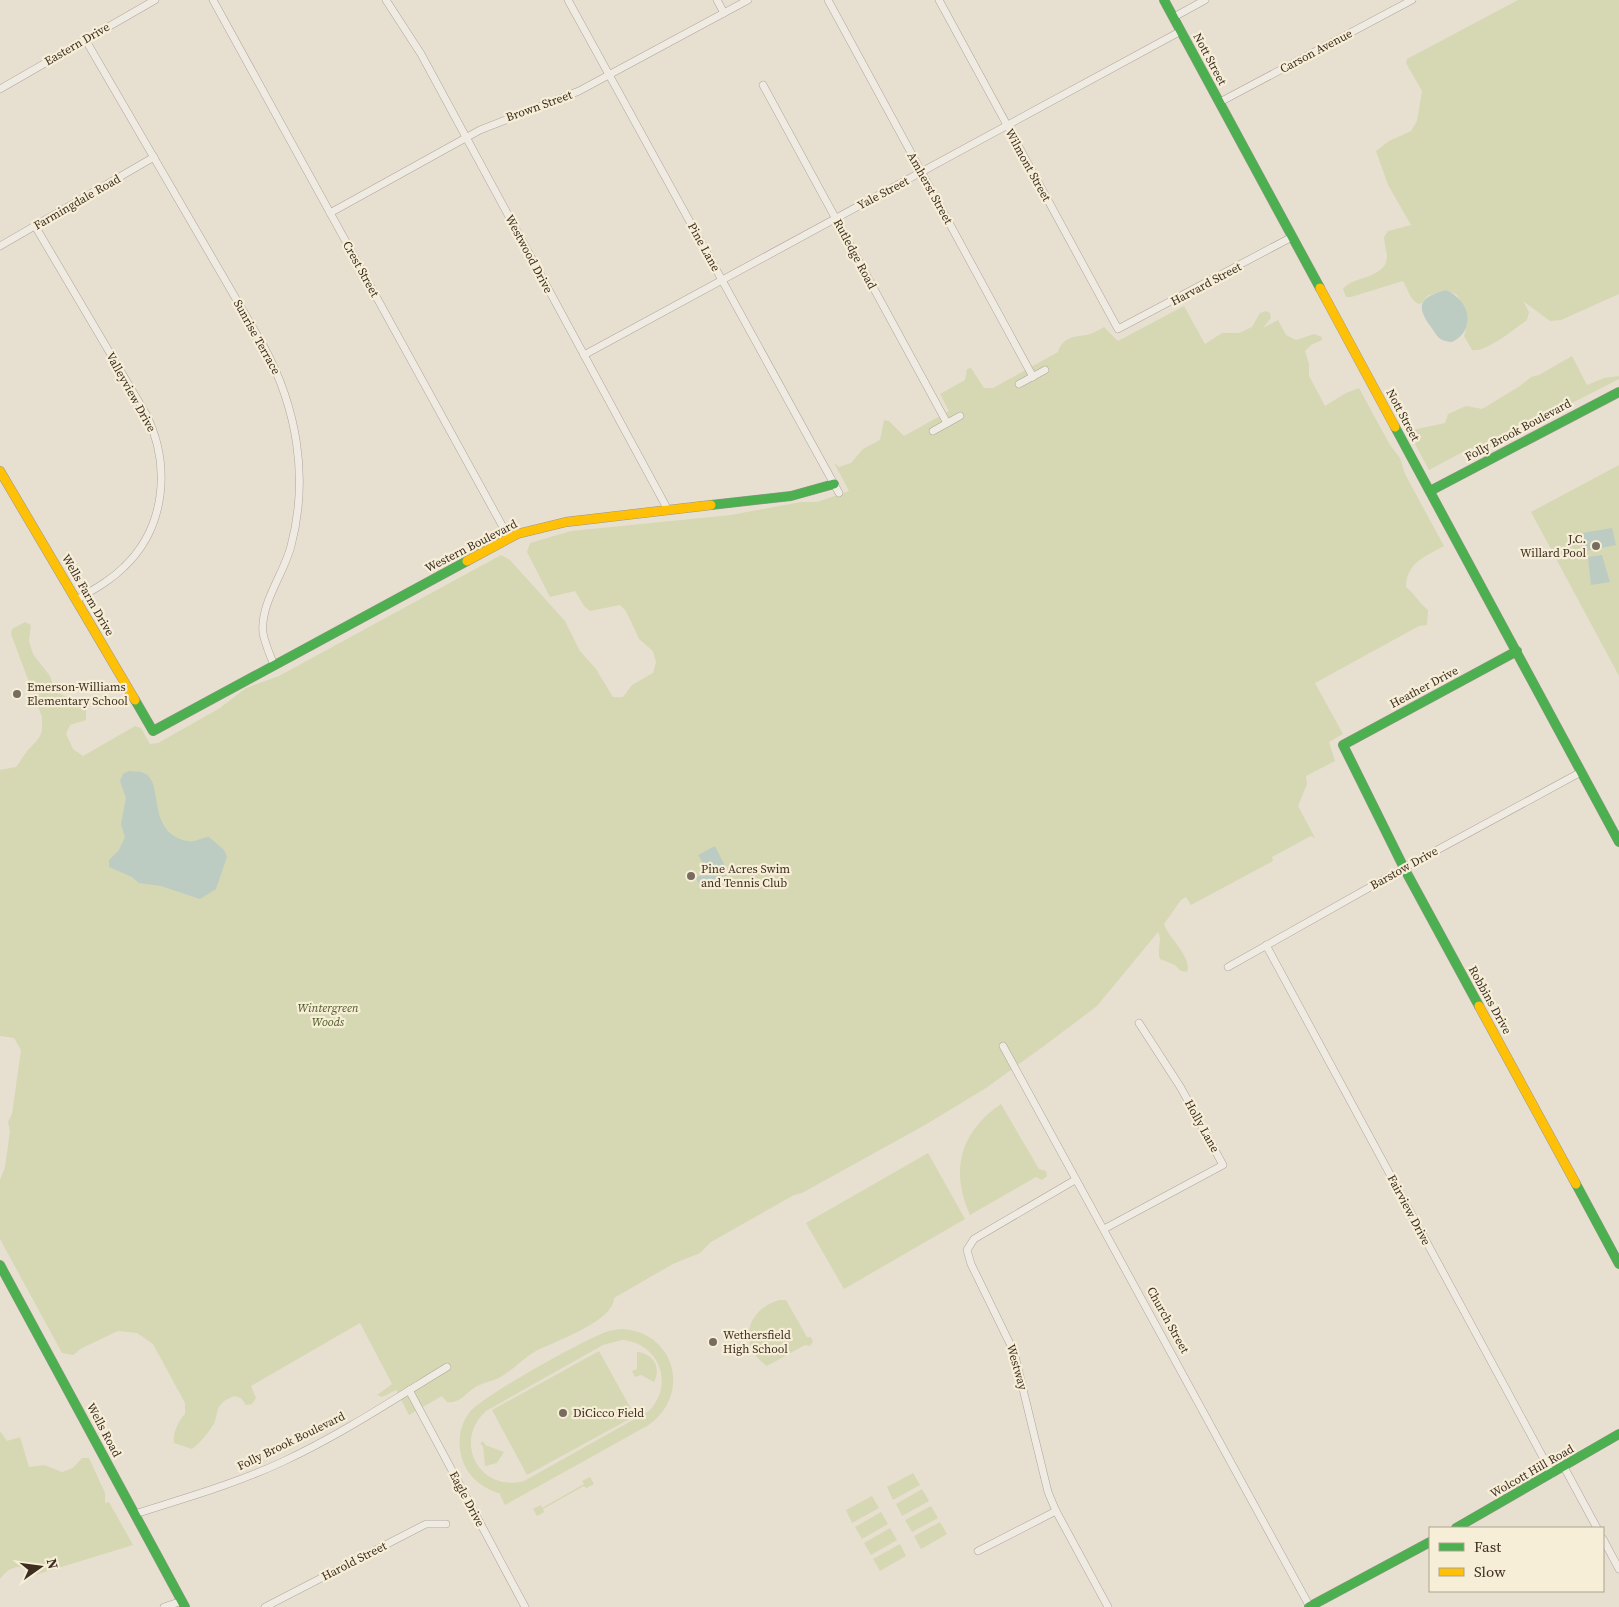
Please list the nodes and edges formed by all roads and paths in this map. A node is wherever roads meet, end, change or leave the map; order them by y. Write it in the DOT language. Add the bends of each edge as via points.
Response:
graph roads {
  1 [pos="155,0"];
  2 [pos="213,0"];
  3 [pos="386,0"];
  4 [pos="568,0"];
  5 [pos="717,0"];
  6 [pos="748,0"];
  7 [pos="828,0"];
  8 [pos="939,0"];
  9 [pos="1164,0"];
  10 [pos="1205,0"];
  11 [pos="1412,0"];
  12 [pos="724,13"];
  13 [pos="1174,17"];
  14 [pos="1181,31"];
  15 [pos="85,39"];
  16 [pos="610,75"];
  17 [pos="763,85"];
  18 [pos="0,89"];
  19 [pos="1220,102"];
  20 [pos="1007,125"];
  21 [pos="466,138"];
  22 [pos="154,157"];
  23 [pos="921,172"];
  24 [pos="330,213"];
  25 [pos="836,218"];
  26 [pos="35,226"];
  27 [pos="1292,237"];
  28 [pos="0,246"];
  29 [pos="722,280"];
  30 [pos="1119,329"];
  31 [pos="584,355"];
  32 [pos="1045,370"];
  33 [pos="1032,377"];
  34 [pos="1019,384"];
  35 [pos="1619,392"];
  36 [pos="960,416"];
  37 [pos="947,423"];
  38 [pos="933,431"];
  39 [pos="0,471"];
  40 [pos="834,484"];
  41 [pos="1430,491"];
  42 [pos="839,493"];
  43 [pos="668,510"];
  44 [pos="509,538"];
  45 [pos="76,600"];
  46 [pos="1516,651"];
  47 [pos="274,666"];
  48 [pos="153,731"];
  49 [pos="1343,745"];
  50 [pos="1581,772"];
  51 [pos="1619,842"];
  52 [pos="1404,868"];
  53 [pos="1266,945"];
  54 [pos="1228,967"];
  55 [pos="1139,1023"];
  56 [pos="1003,1046"];
  57 [pos="1075,1180"];
  58 [pos="1104,1230"];
  59 [pos="1619,1264"];
  60 [pos="0,1265"];
  61 [pos="447,1367"];
  62 [pos="409,1390"];
  63 [pos="1619,1434"];
  64 [pos="1564,1467"];
  65 [pos="1552,1474"];
  66 [pos="1056,1511"];
  67 [pos="135,1514"];
  68 [pos="446,1524"];
  69 [pos="1458,1527"];
  70 [pos="1596,1527"];
  71 [pos="1604,1541"];
  72 [pos="1429,1543"];
  73 [pos="978,1551"];
  74 [pos="1619,1568"];
  75 [pos="184,1604"];
  76 [pos="164,1607"];
  77 [pos="265,1607"];
  78 [pos="525,1607"];
  79 [pos="1108,1607"];
  80 [pos="1310,1607"];
  1 -- 15 [label="street, Eastern Drive"];
  2 -- 24 [label="street, Crest Street"];
  3 -- 21 [label="street, Westwood Drive" via="414,41"];
  4 -- 16 [label="street, Pine Lane"];
  5 -- 12 [label="street"];
  6 -- 12 [label="street, Brown Street"];
  7 -- 23 [label="street, Amherst Street"];
  8 -- 20 [label="street, Wilmont Street"];
  9 -- 13 [label="street, Nott Street"];
  10 -- 13 [label="street"];
  11 -- 19 [label="street, Carson Avenue"];
  12 -- 16 [label="street, Brown Street"];
  13 -- 14 [label="street, Nott Street"];
  14 -- 19 [label="street, Nott Street"];
  14 -- 20 [label="street, Yale Street"];
  15 -- 18 [label="street, Eastern Drive"];
  15 -- 22 [label="street, Sunrise Terrace"];
  16 -- 21 [label="street, Brown Street" via="567,97 500,121"];
  16 -- 29 [label="street, Pine Lane"];
  17 -- 25 [label="street, Rutledge Road"];
  19 -- 27 [label="street, Nott Street"];
  20 -- 23 [label="street, Yale Street"];
  20 -- 30 [label="street, Wilmont Street"];
  21 -- 24 [label="street, Brown Street"];
  21 -- 31 [label="street, Westwood Drive"];
  22 -- 26 [label="street, Farmingdale Road"];
  22 -- 47 [label="street, Sunrise Terrace" via="268,355 285,392 294,425 300,473 296,523 289,554 266,610 263,626 264,640"];
  23 -- 25 [label="street, Yale Street"];
  23 -- 33 [label="street, Amherst Street"];
  24 -- 44 [label="street, Crest Street"];
  25 -- 29 [label="street, Yale Street"];
  25 -- 37 [label="street, Rutledge Road"];
  26 -- 28 [label="street, Farmingdale Road"];
  26 -- 45 [label="street, Valleyview Drive" via="146,414 162,460 158,506 141,547 114,576"];
  27 -- 30 [label="street, Harvard Street"];
  27 -- 41 [label="street, Nott Street"];
  29 -- 31 [label="street, Yale Street"];
  29 -- 40 [label="street, Pine Lane"];
  31 -- 43 [label="street, Westwood Drive"];
  32 -- 33 [label="street"];
  33 -- 34 [label="street"];
  35 -- 41 [label="street, Folly Brook Boulevard"];
  36 -- 37 [label="street"];
  37 -- 38 [label="street"];
  39 -- 45 [label="street, Wells Farm Drive"];
  40 -- 42 [label="street, Pine Lane"];
  40 -- 43 [label="street, Western Boulevard" via="791,496"];
  41 -- 46 [label="street, Nott Street"];
  43 -- 44 [label="street, Western Boulevard" via="557,524"];
  44 -- 47 [label="street, Western Boulevard"];
  45 -- 48 [label="street, Wells Farm Drive"];
  46 -- 49 [label="street, Heather Drive"];
  46 -- 50 [label="street, Nott Street"];
  47 -- 48 [label="street, Western Boulevard"];
  49 -- 52 [label="street, Robbins Drive"];
  50 -- 51 [label="street, Nott Street"];
  50 -- 52 [label="street, Barstow Drive"];
  52 -- 53 [label="street, Barstow Drive"];
  52 -- 59 [label="street, Robbins Drive"];
  53 -- 54 [label="street, Barstow Drive"];
  53 -- 65 [label="street, Fairview Drive"];
  55 -- 58 [label="street, Holly Lane" via="1181,1088 1223,1165"];
  56 -- 57 [label="street, Church Street"];
  57 -- 58 [label="street, Church Street"];
  57 -- 66 [label="street, Westway" via="974,1239 967,1250 970,1264 1014,1352 1048,1492"];
  58 -- 80 [label="street, Church Street"];
  60 -- 67 [label="street, Wells Road"];
  61 -- 62 [label="street, Folly Brook Boulevard"];
  62 -- 67 [label="street, Folly Brook Boulevard" via="344,1431 282,1462 237,1481"];
  62 -- 78 [label="street, Eagle Drive"];
  63 -- 64 [label="street, Wolcott Hill Road"];
  64 -- 65 [label="street, Wolcott Hill Road"];
  64 -- 70 [label="street"];
  65 -- 69 [label="street, Wolcott Hill Road"];
  66 -- 73 [label="street"];
  66 -- 79 [label="street, Westway"];
  67 -- 75 [label="street, Wells Road"];
  68 -- 77 [label="street, Harold Street" via="426,1524"];
  71 -- 74 [label="street"];
  72 -- 80 [label="street"];
  75 -- 76 [label="street"];
}
